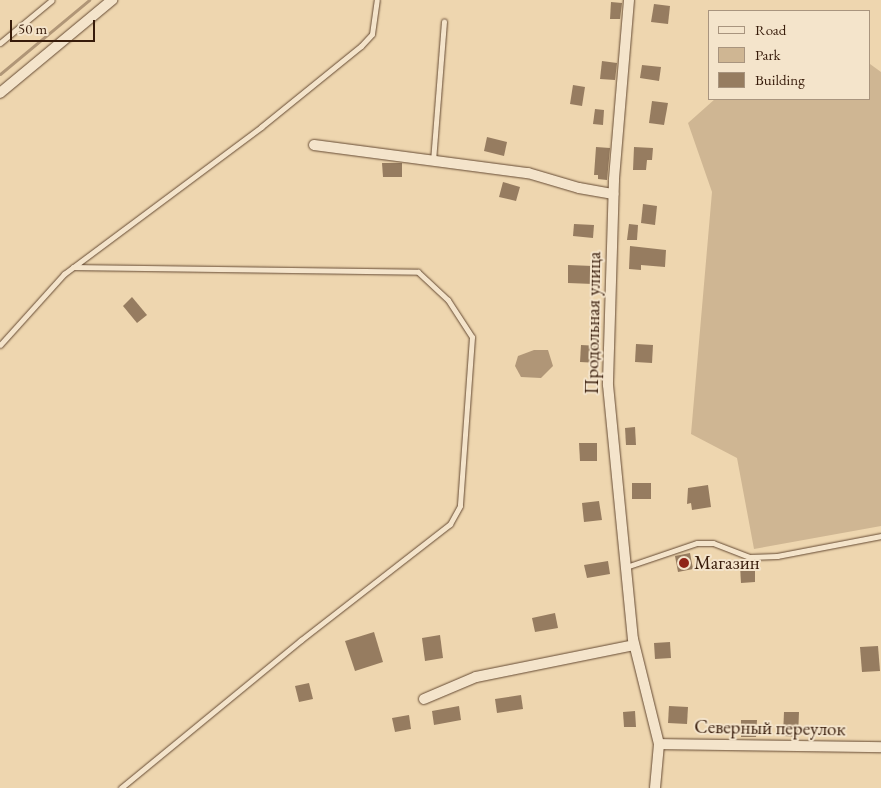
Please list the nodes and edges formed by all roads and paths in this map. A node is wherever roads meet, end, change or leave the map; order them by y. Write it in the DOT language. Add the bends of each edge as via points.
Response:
graph roads {
  1 [pos="52,0"];
  2 [pos="112,0"];
  3 [pos="377,0"];
  4 [pos="629,0"];
  5 [pos="444,21"];
  6 [pos="0,43"];
  7 [pos="0,93"];
  8 [pos="314,145"];
  9 [pos="433,160"];
  10 [pos="613,194"];
  11 [pos="73,267"];
  12 [pos="0,345"];
  13 [pos="881,536"];
  14 [pos="626,567"];
  15 [pos="634,645"];
  16 [pos="424,699"];
  17 [pos="659,744"];
  18 [pos="881,747"];
  19 [pos="121,788"];
  20 [pos="655,788"];
  1 -- 6 [label="lane"];
  2 -- 7 [label="street"];
  3 -- 11 [label="lane" via="372,34 362,46 261,127"];
  4 -- 10 [label="street, Продольная улица"];
  5 -- 9 [label="lane"];
  8 -- 9 [label="street"];
  9 -- 10 [label="street" via="528,173"];
  10 -- 14 [label="street, Продольная улица" via="608,385"];
  11 -- 12 [label="lane"];
  11 -- 19 [label="lane" via="418,272 448,300 472,337 460,506 450,524 301,640"];
  13 -- 14 [label="lane" via="777,556 750,557 713,543 697,543"];
  14 -- 15 [label="street, Продольная улица"];
  15 -- 16 [label="street" via="476,676"];
  15 -- 17 [label="street, Продольная улица"];
  17 -- 18 [label="street, Северный переулок"];
  17 -- 20 [label="street, Продольная улица"];
}
